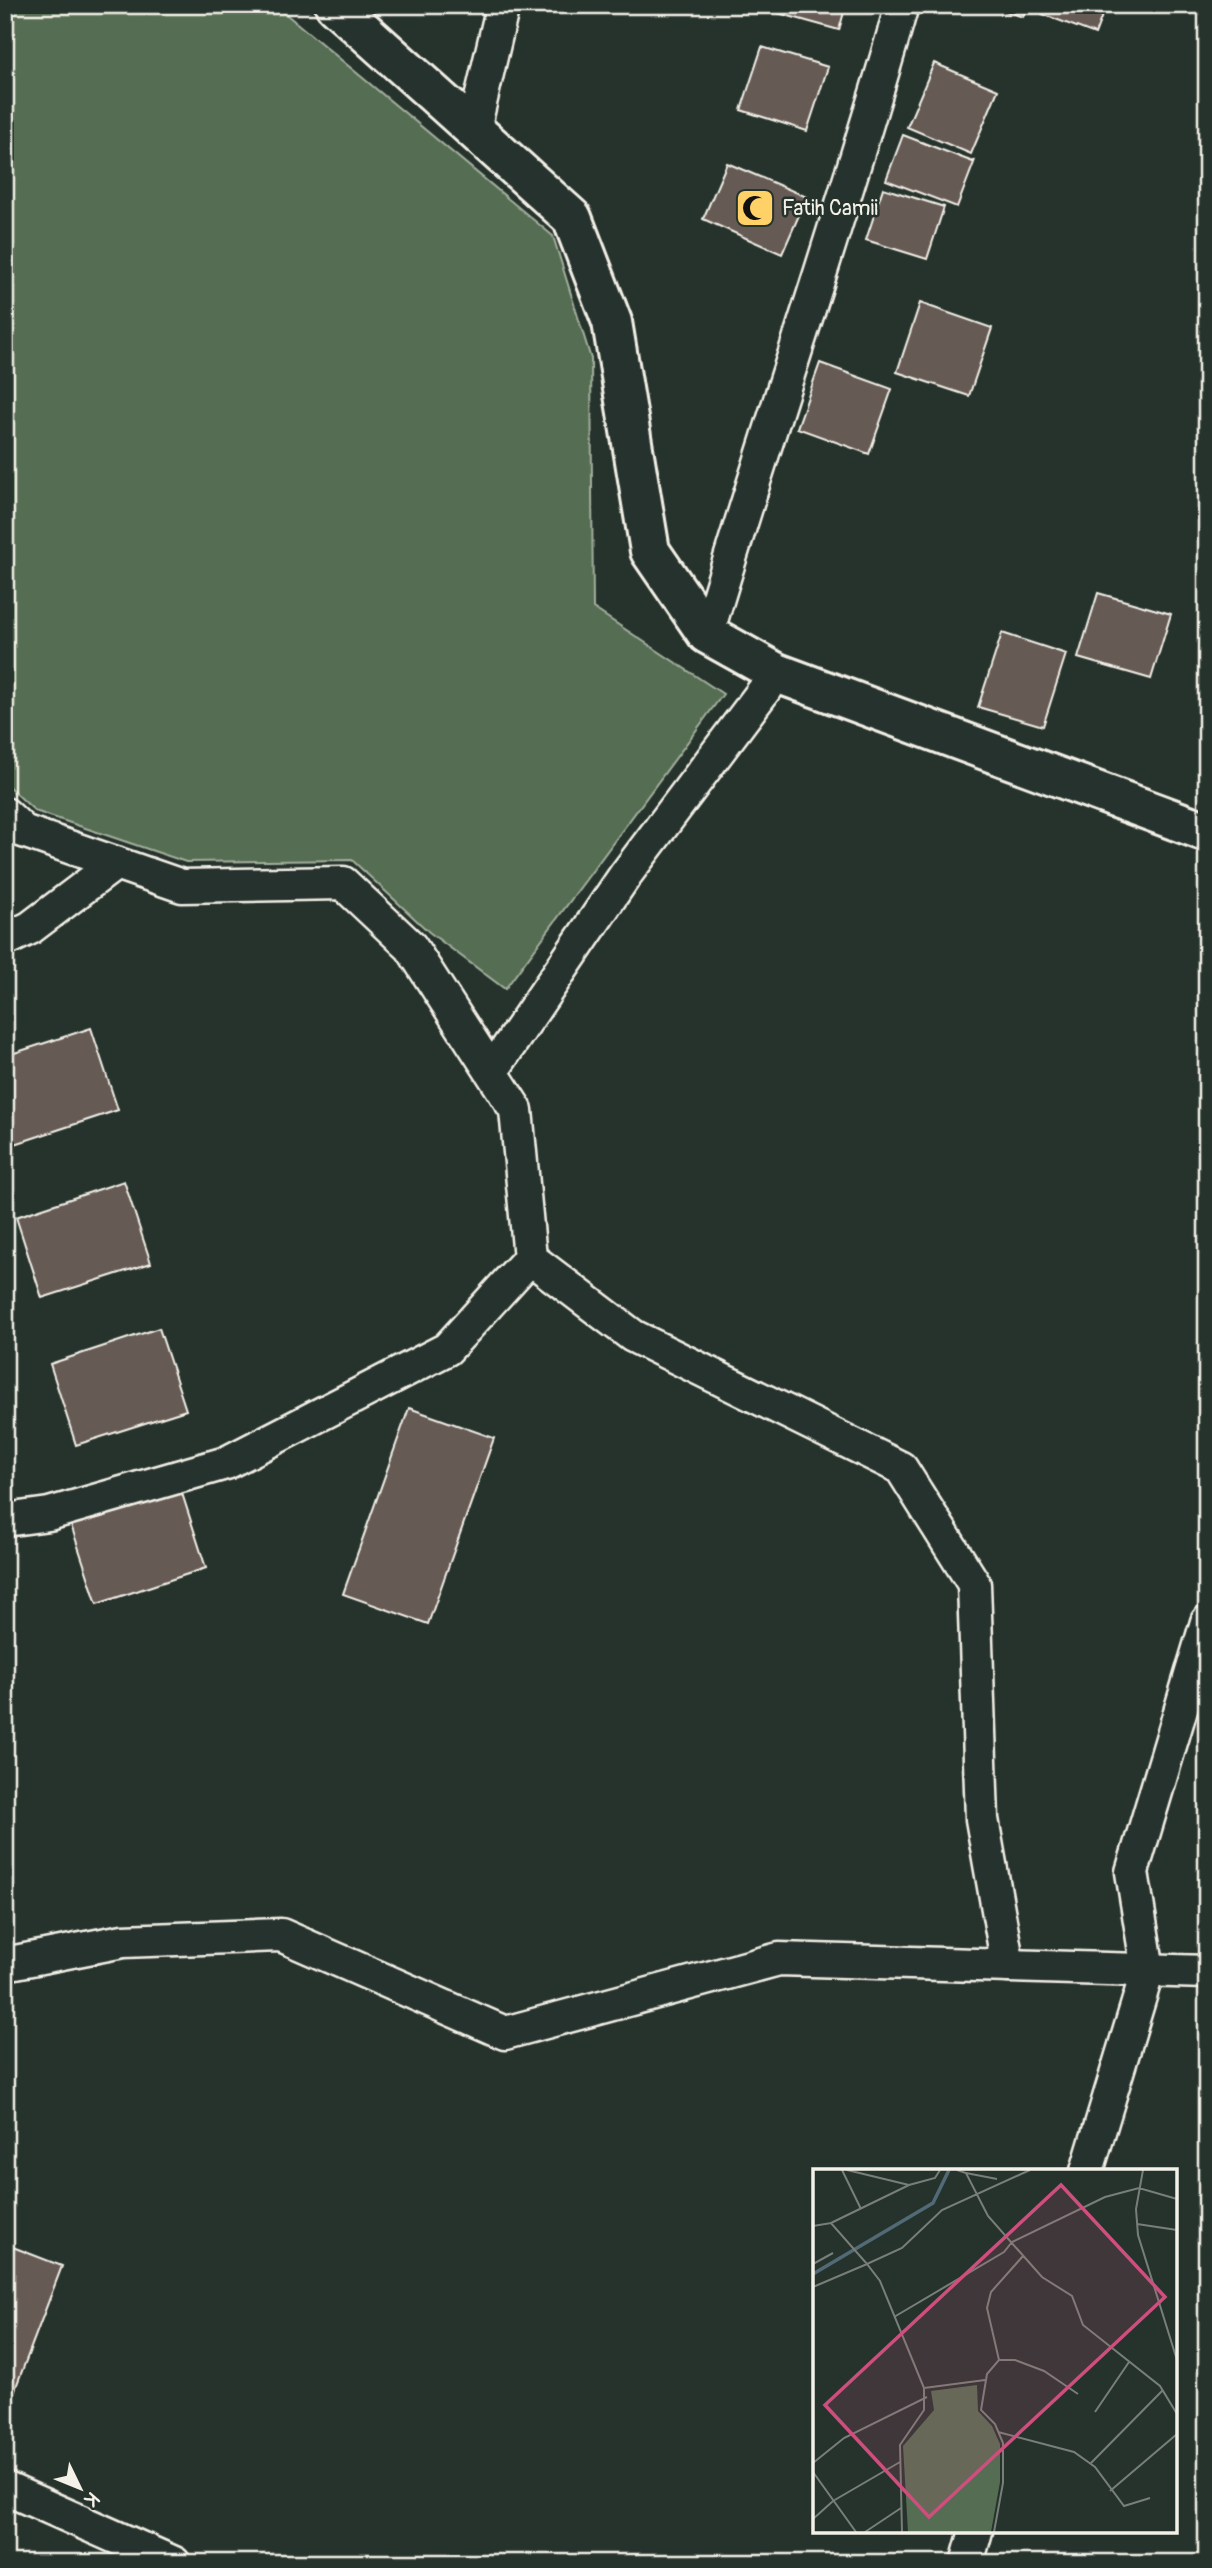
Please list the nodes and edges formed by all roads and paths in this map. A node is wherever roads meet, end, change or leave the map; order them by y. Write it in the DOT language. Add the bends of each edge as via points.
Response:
graph roads {
  1 [pos="335,5"];
  2 [pos="503,5"];
  3 [pos="902,5"];
  4 [pos="474,129"];
  5 [pos="707,634"];
  6 [pos="777,673"];
  7 [pos="5,814"];
  8 [pos="1207,832"];
  9 [pos="116,863"];
  10 [pos="5,940"];
  11 [pos="492,1071"];
  12 [pos="530,1258"];
  13 [pos="5,1520"];
  14 [pos="1207,1622"];
  15 [pos="5,1964"];
  16 [pos="1008,1966"];
  17 [pos="1149,1970"];
  18 [pos="1207,1972"];
  19 [pos="1088,2169"];
  20 [pos="5,2488"];
  21 [pos="975,2533"];
  22 [pos="174,2563"];
  23 [pos="967,2563"];
  1 -- 4 [label="street"];
  2 -- 4 [label="street"];
  3 -- 5 [label="street" via="856,168 770,422"];
  4 -- 5 [label="street" via="572,218 612,322 650,551"];
  5 -- 6 [label="street"];
  6 -- 8 [label="street"];
  6 -- 11 [label="street" via="626,874"];
  7 -- 9 [label="street" via="23,831"];
  9 -- 10 [label="street" via="30,928"];
  9 -- 11 [label="street" via="182,886 343,883 411,947"];
  11 -- 12 [label="street" via="516,1110"];
  12 -- 13 [label="street" via="447,1349 226,1463 49,1514"];
  12 -- 16 [label="street" via="633,1336 901,1468 974,1584 982,1819"];
  14 -- 17 [label="street" via="1132,1872"];
  15 -- 16 [label="street" via="123,1941 281,1936 505,2033 779,1959"];
  16 -- 17 [label="street"];
  17 -- 18 [label="street"];
  17 -- 19 [label="street"];
  20 -- 22 [label="street"];
  21 -- 23 [label="street"];
}
